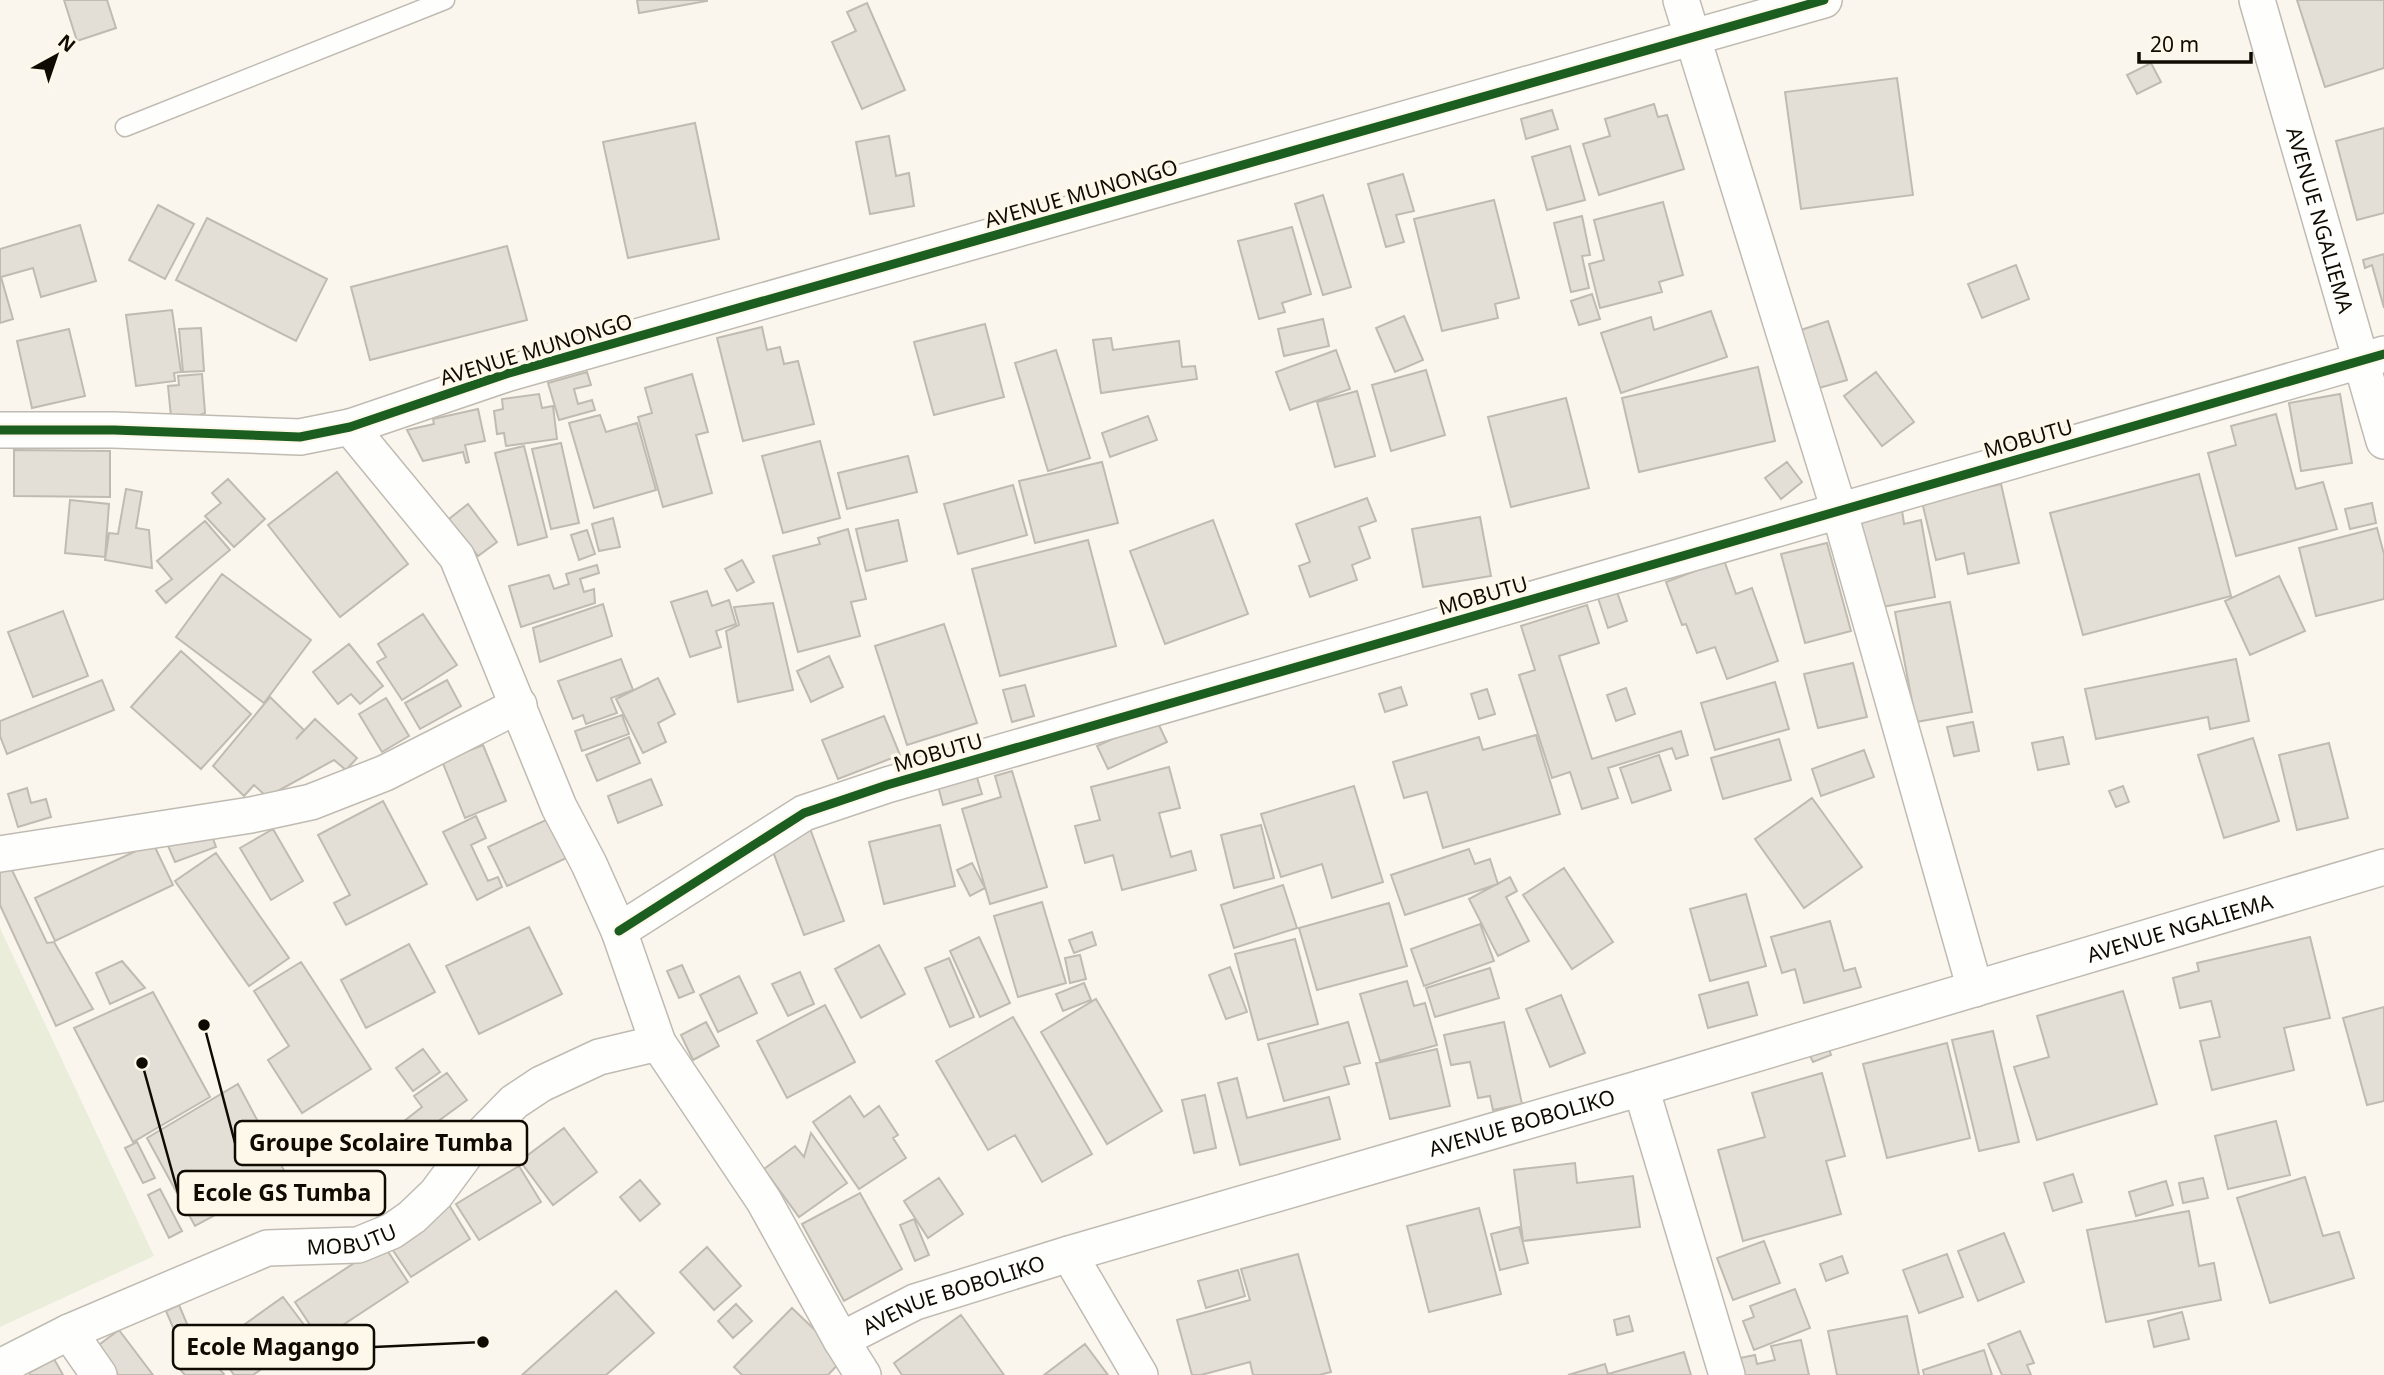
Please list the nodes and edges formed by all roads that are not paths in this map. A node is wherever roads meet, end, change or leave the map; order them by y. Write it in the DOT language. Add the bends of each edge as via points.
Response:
graph roads {
  1 [pos="445,0"];
  2 [pos="1681,0"];
  3 [pos="1824,0"];
  4 [pos="2257,0"];
  5 [pos="1692,38"];
  6 [pos="125,128"];
  7 [pos="2372,358"];
  8 [pos="350,428"];
  9 [pos="0,430"];
  10 [pos="2384,441"];
  11 [pos="1839,510"];
  12 [pos="519,705"];
  13 [pos="0,854"];
  14 [pos="2384,867"];
  15 [pos="619,931"];
  16 [pos="1975,989"];
  17 [pos="658,1043"];
  18 [pos="1641,1088"];
  19 [pos="1069,1254"];
  20 [pos="69,1332"];
  21 [pos="841,1340"];
  22 [pos="0,1367"];
  23 [pos="99,1375"];
  24 [pos="863,1375"];
  25 [pos="1140,1375"];
  26 [pos="1727,1375"];
  1 -- 6 [label="lane"];
  2 -- 5 [label="street"];
  3 -- 5 [label="street, AVENUE MUNONGO"];
  4 -- 7 [label="street, AVENUE NGALIEMA"];
  5 -- 8 [label="street, AVENUE MUNONGO" via="506,374"];
  5 -- 11 [label="street"];
  7 -- 10 [label="street, AVENUE NGALIEMA"];
  7 -- 11 [label="street, MOBUTU"];
  8 -- 9 [label="street, AVENUE MUNONGO" via="300,438"];
  8 -- 12 [label="street" via="457,557"];
  11 -- 15 [label="street, MOBUTU" via="804,813"];
  11 -- 16 [label="street"];
  12 -- 13 [label="street" via="385,773 311,802"];
  12 -- 15 [label="street" via="559,807"];
  14 -- 16 [label="street, AVENUE NGALIEMA"];
  15 -- 17 [label="street"];
  16 -- 18 [label="street, AVENUE BOBOLIKO"];
  17 -- 20 [label="street, MOBUTU" via="599,1057 514,1102 473,1144 436,1194 392,1231 358,1245 267,1248"];
  17 -- 21 [label="street" via="764,1201"];
  18 -- 19 [label="street, AVENUE BOBOLIKO"];
  18 -- 26 [label="street"];
  19 -- 21 [label="street, AVENUE BOBOLIKO" via="915,1303"];
  19 -- 25 [label="street, AVENUE BOBOLIKO"];
  20 -- 22 [label="street, MOBUTU"];
  20 -- 23 [label="street"];
  21 -- 24 [label="street"];
}
